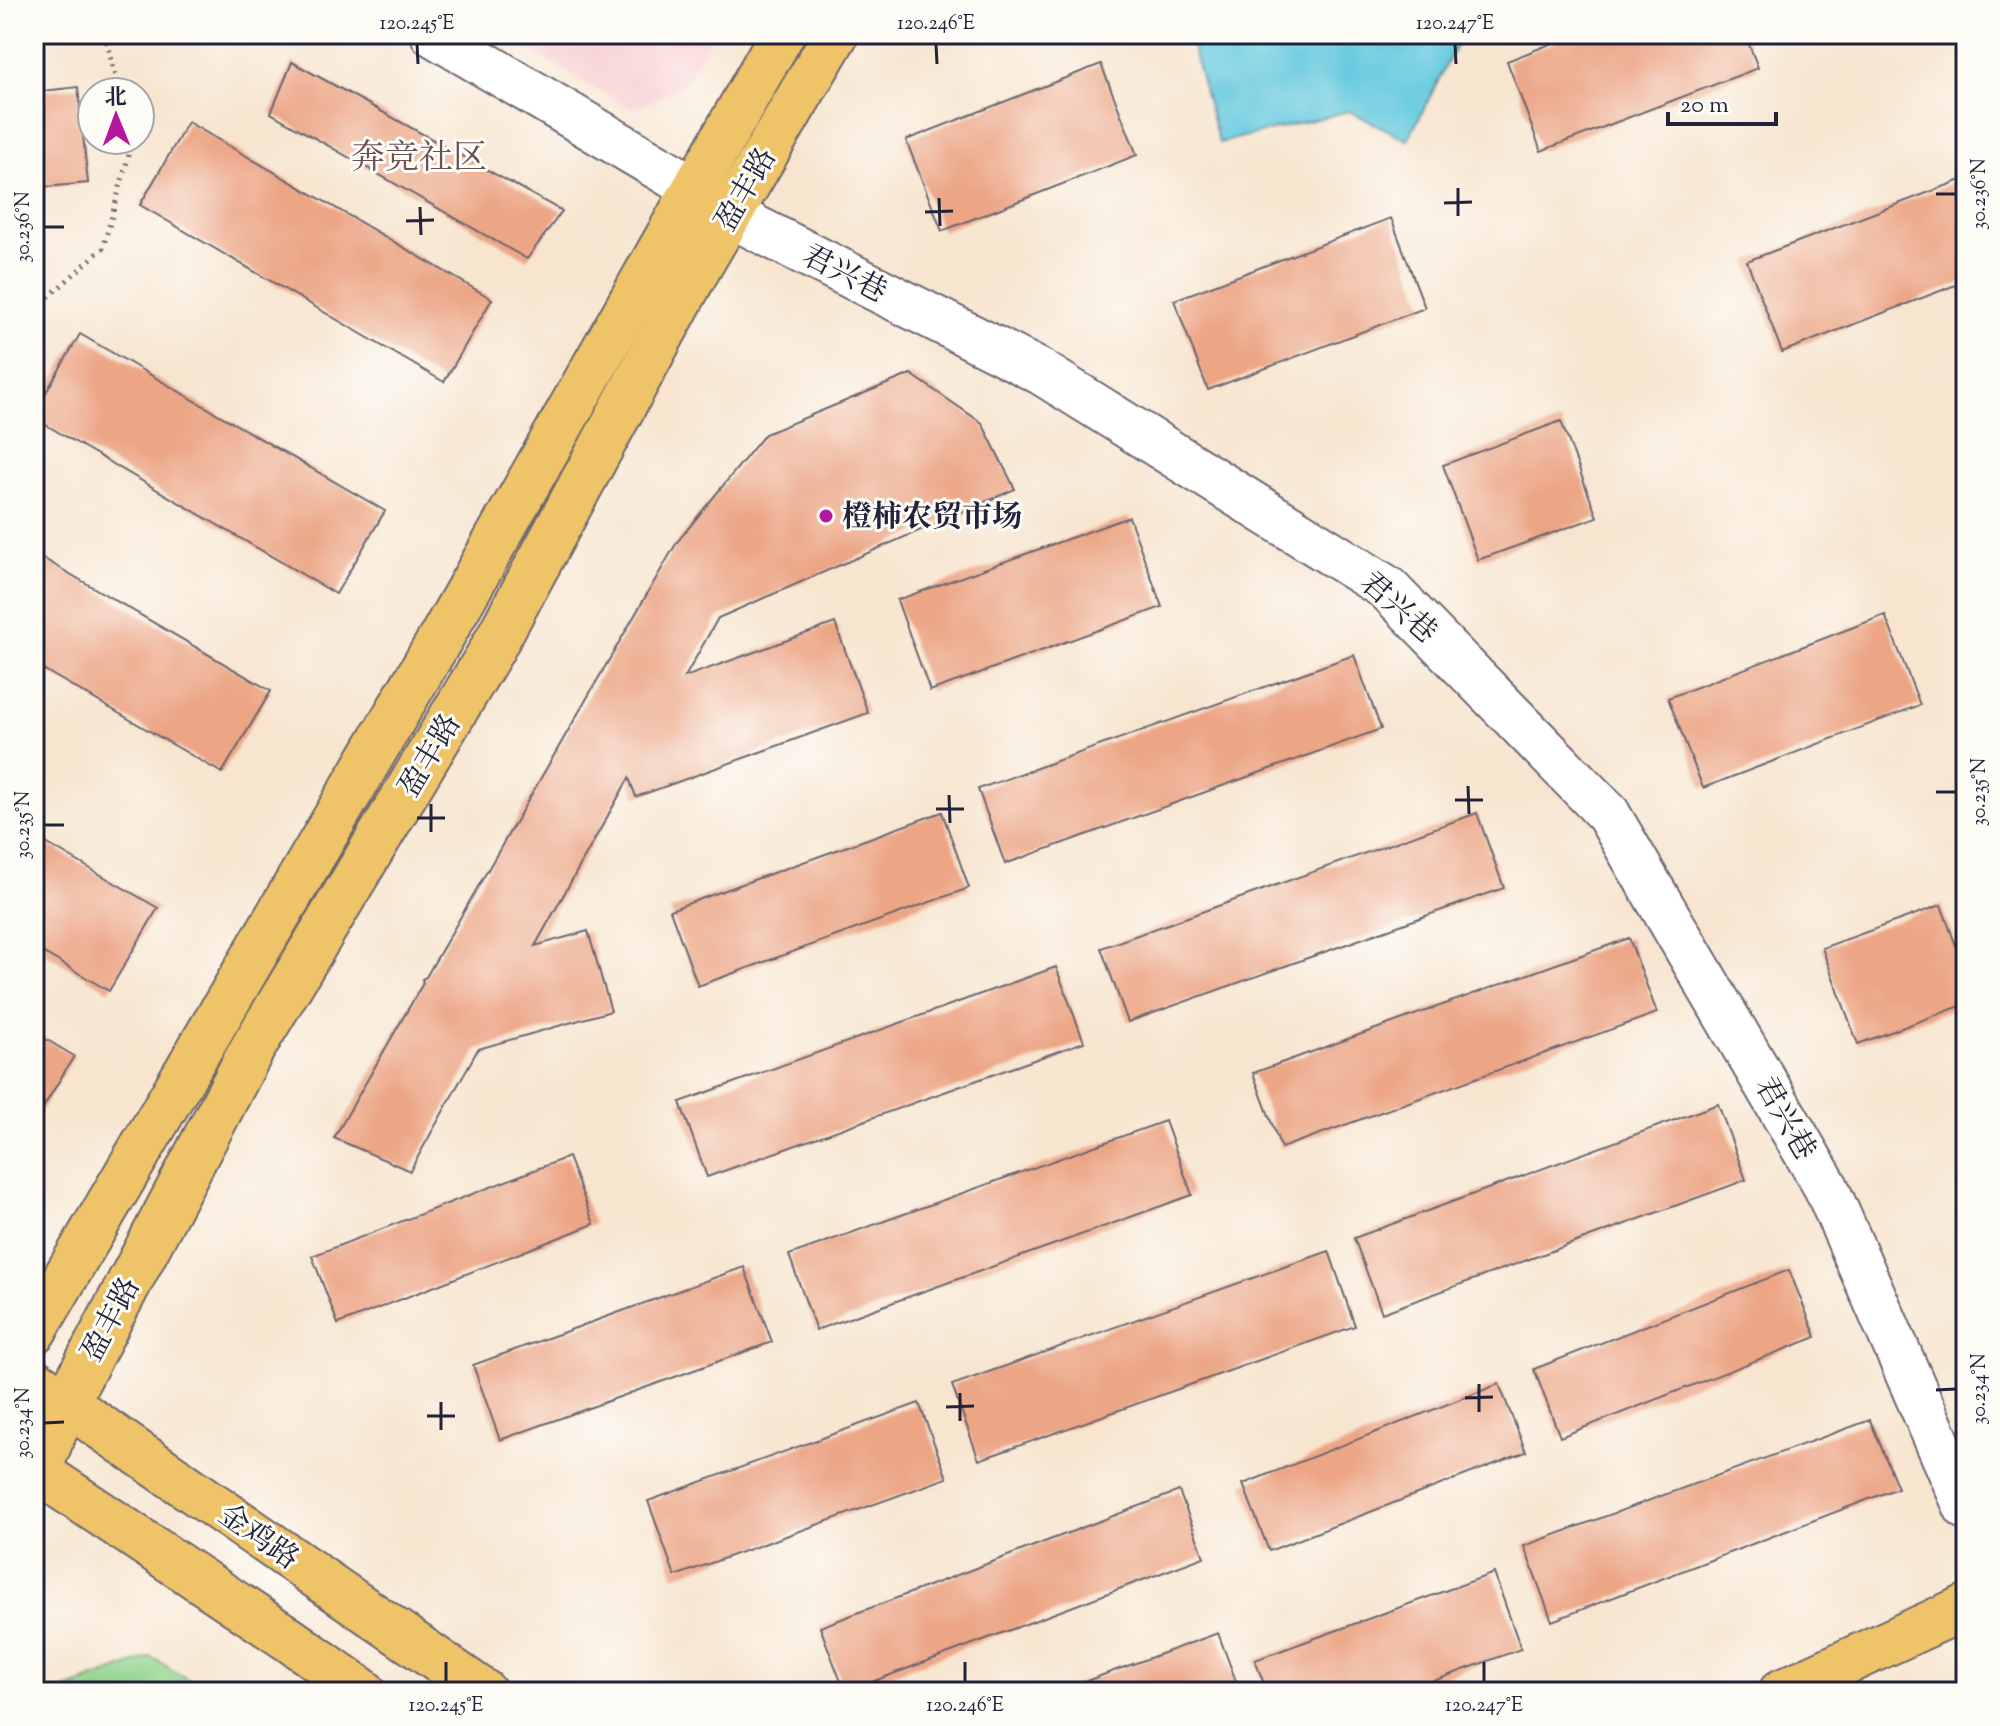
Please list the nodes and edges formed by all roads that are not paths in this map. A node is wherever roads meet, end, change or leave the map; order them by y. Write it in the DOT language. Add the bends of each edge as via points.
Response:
graph roads {
  1 [pos="433,34"];
  2 [pos="782,34"];
  3 [pos="836,34"];
  4 [pos="695,189"];
  5 [pos="730,215"];
  6 [pos="34,1331"];
  7 [pos="50,1392"];
  8 [pos="35,1474"];
  9 [pos="1966,1507"];
  10 [pos="1966,1607"];
  11 [pos="364,1692"];
  12 [pos="484,1692"];
  13 [pos="1781,1692"];
  1 -- 4 [label="street, 君兴巷"];
  2 -- 4 [label="main road, 盈丰路"];
  3 -- 5 [label="main road, 盈丰路"];
  4 -- 5 [label="street, 君兴巷"];
  4 -- 6 [label="main road, 盈丰路" via="442,636"];
  5 -- 7 [label="main road, 盈丰路" via="491,651"];
  5 -- 9 [label="street, 君兴巷" via="1041,372 1387,588 1608,814 1826,1187"];
  7 -- 8 [label="main road, 盈丰路"];
  7 -- 12 [label="main road, 金鸡路"];
  8 -- 11 [label="main road"];
  10 -- 13 [label="main road"];
}
